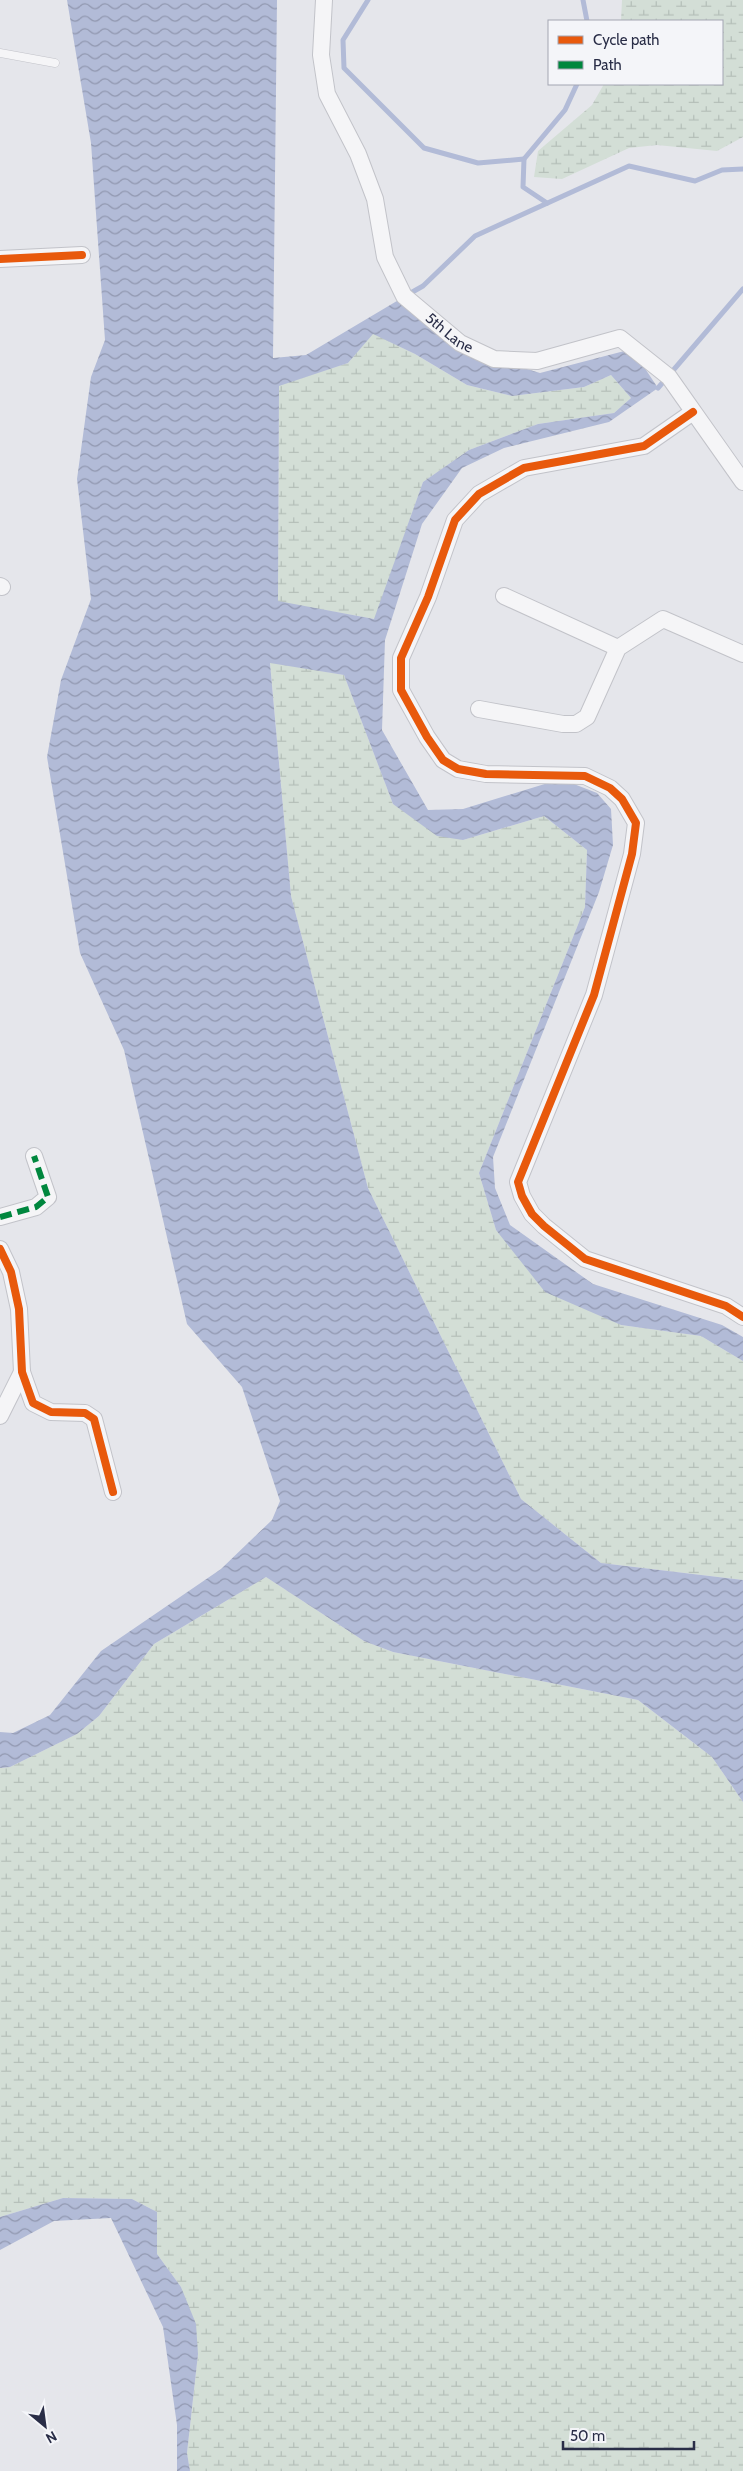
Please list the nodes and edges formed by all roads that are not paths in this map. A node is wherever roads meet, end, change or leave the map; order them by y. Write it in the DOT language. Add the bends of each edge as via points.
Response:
graph roads {
  1 [pos="324,0"];
  2 [pos="0,53"];
  3 [pos="55,63"];
  4 [pos="82,255"];
  5 [pos="0,259"];
  6 [pos="693,412"];
  7 [pos="743,482"];
  8 [pos="504,596"];
  9 [pos="618,648"];
  10 [pos="743,654"];
  11 [pos="479,709"];
  12 [pos="34,1156"];
  13 [pos="0,1217"];
  14 [pos="0,1248"];
  15 [pos="743,1318"];
  16 [pos="22,1372"];
  17 [pos="0,1416"];
  18 [pos="112,1492"];
  1 -- 6 [label="street, 5th Lane" via="322,55 327,94 358,154 372,190 385,257 404,296 460,343 494,359 537,361 620,338 669,378"];
  2 -- 3 [label="lane"];
  4 -- 5 [label="street"];
  6 -- 7 [label="street, 5th Lane"];
  6 -- 15 [label="street" via="644,446 524,468 480,494 455,520 428,597 401,658 401,690 443,760 458,769 486,774 585,776 610,788 622,799 636,823 632,854 594,995 518,1182 532,1214 585,1259 726,1306"];
  8 -- 9 [label="street"];
  9 -- 10 [label="street" via="663,619"];
  9 -- 11 [label="street" via="587,717 576,724"];
  12 -- 13 [label="street" via="48,1197 36,1207"];
  14 -- 16 [label="street" via="11,1272 19,1309"];
  16 -- 17 [label="street"];
  16 -- 18 [label="street" via="33,1403 51,1412 85,1413 94,1419"];
}
